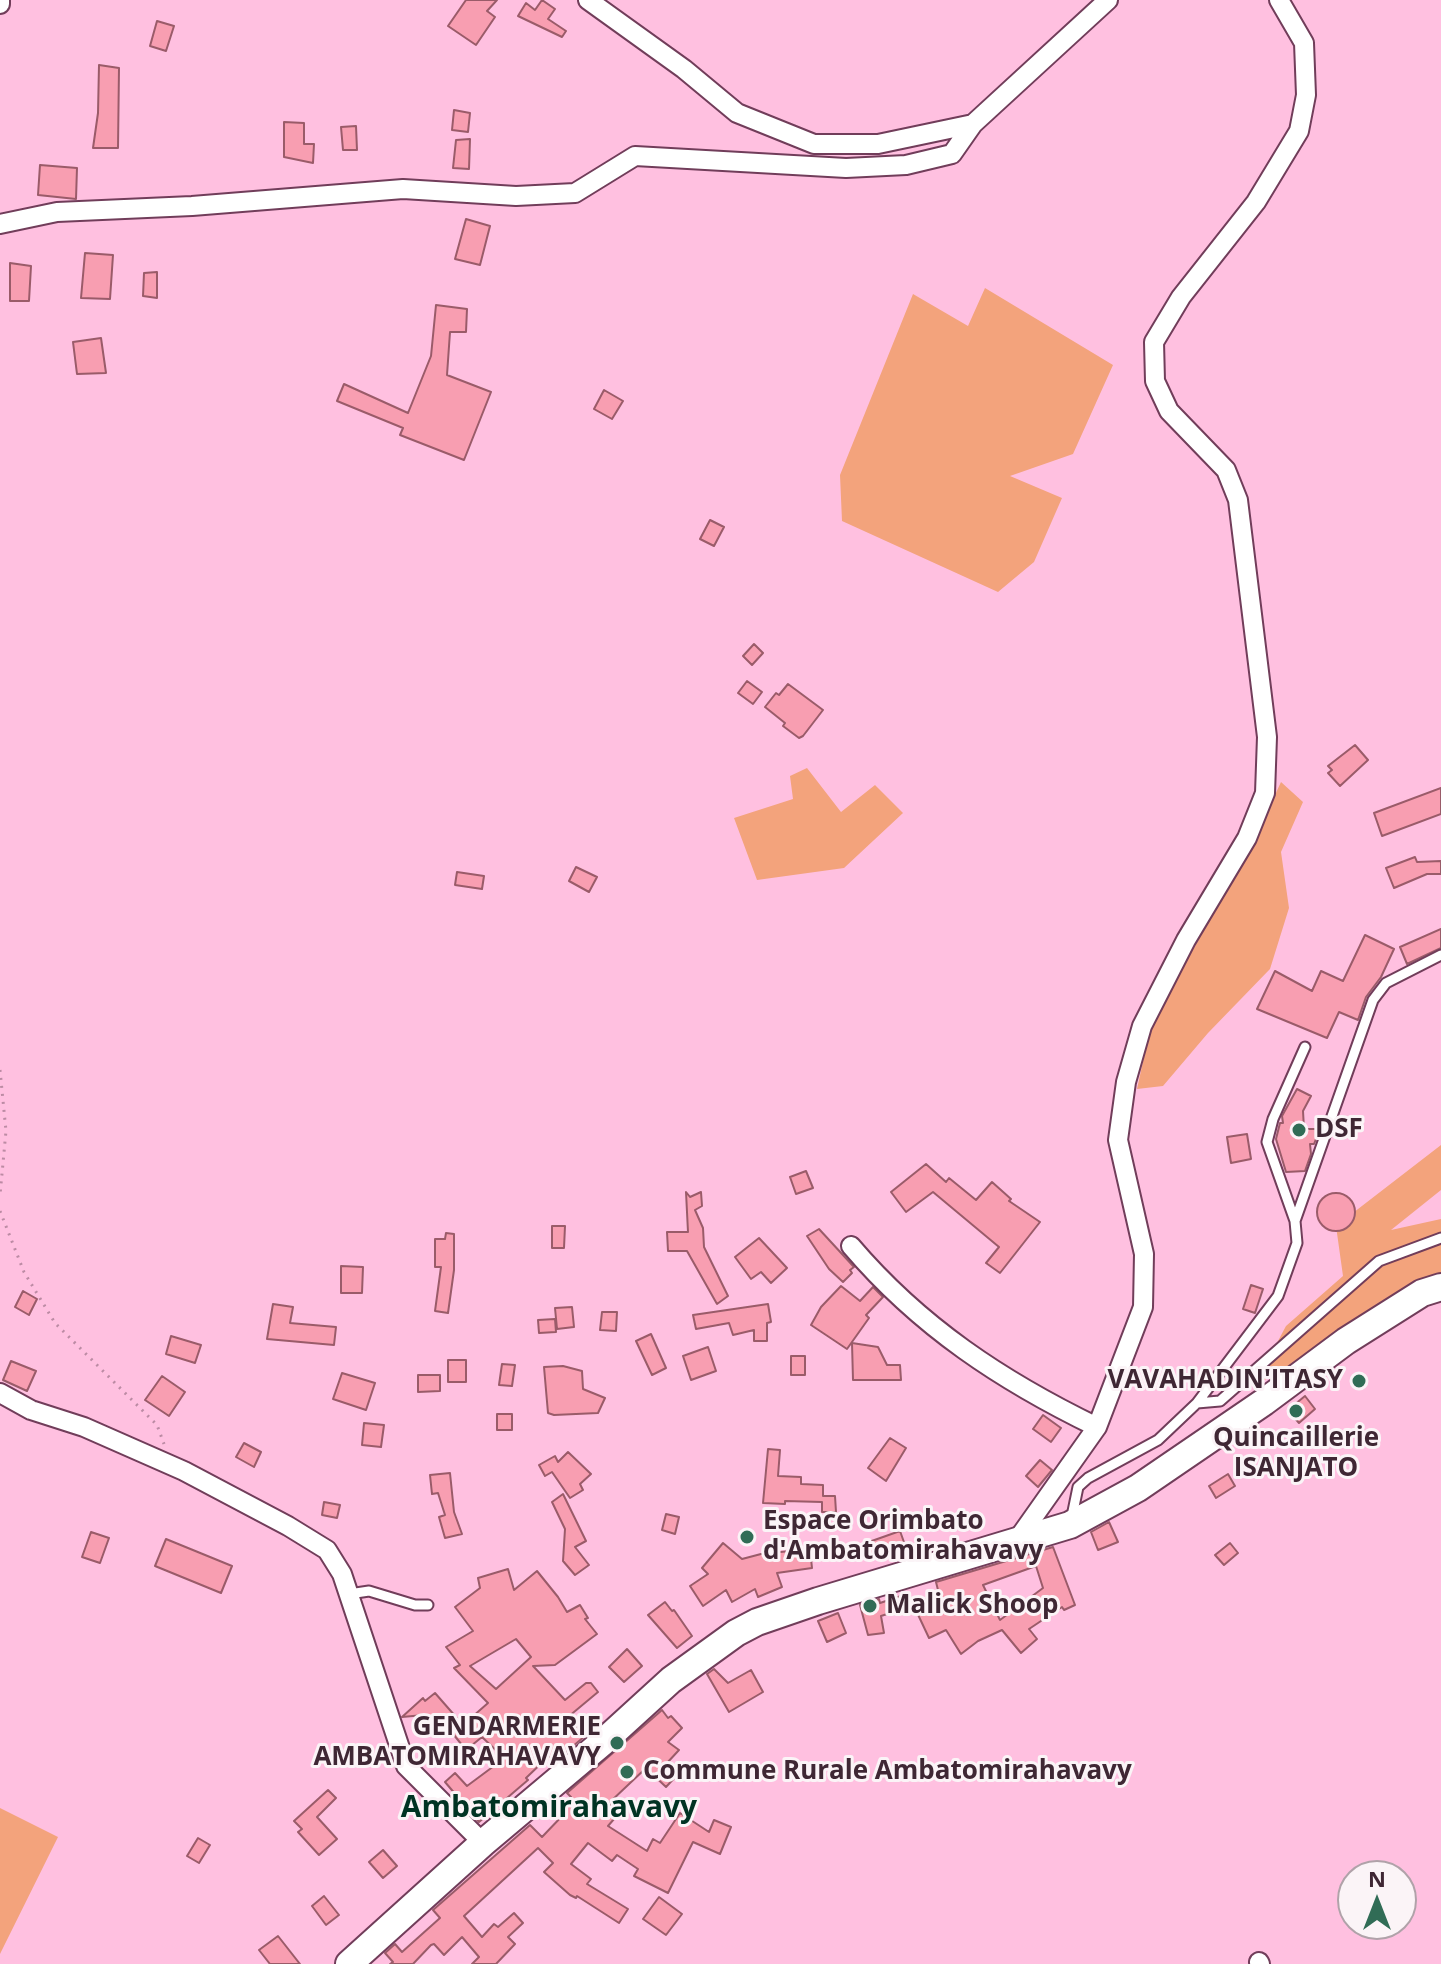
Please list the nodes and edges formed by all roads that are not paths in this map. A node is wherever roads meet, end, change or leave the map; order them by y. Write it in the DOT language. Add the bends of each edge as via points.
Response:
graph roads {
  1 [pos="588,0"];
  2 [pos="1108,0"];
  3 [pos="1279,0"];
  4 [pos="973,124"];
  5 [pos="0,224"];
  6 [pos="1441,955"];
  7 [pos="1305,1047"];
  8 [pos="1295,1221"];
  9 [pos="1441,1238"];
  10 [pos="851,1246"];
  11 [pos="1441,1287"];
  12 [pos="0,1393"];
  13 [pos="1197,1403"];
  14 [pos="1097,1427"];
  15 [pos="1070,1525"];
  16 [pos="1015,1543"];
  17 [pos="349,1594"];
  18 [pos="428,1605"];
  19 [pos="483,1843"];
  20 [pos="349,1964"];
  1 -- 4 [label="street" via="737,113 814,144 878,144"];
  2 -- 4 [label="street"];
  3 -- 14 [label="street" via="1304,43 1306,95 1299,131 1256,202 1181,297 1154,342 1155,381 1169,411 1226,470 1238,500 1267,737 1265,793 1247,838 1142,1026 1126,1082 1118,1140 1144,1254 1143,1307"];
  4 -- 5 [label="street" via="952,154 906,165 846,168 635,156 575,193 516,196 403,189 57,212"];
  6 -- 8 [label="lane" via="1386,983 1373,1000"];
  7 -- 8 [label="lane" via="1267,1142"];
  8 -- 13 [label="lane" via="1297,1243 1278,1296"];
  9 -- 13 [label="lane" via="1379,1261 1220,1401"];
  10 -- 14 [label="street" via="945,1338 1033,1396"];
  11 -- 15 [label="main road" via="1422,1293 1346,1341 1138,1488"];
  12 -- 17 [label="street" via="167,1463 288,1526 327,1550"];
  13 -- 15 [label="lane" via="1158,1440 1078,1487"];
  14 -- 16 [label="street"];
  15 -- 16 [label="main road"];
  16 -- 19 [label="main road" via="818,1601 736,1633 671,1680"];
  17 -- 18 [label="lane" via="369,1591"];
  17 -- 19 [label="street" via="406,1766"];
  19 -- 20 [label="main road"];
}
